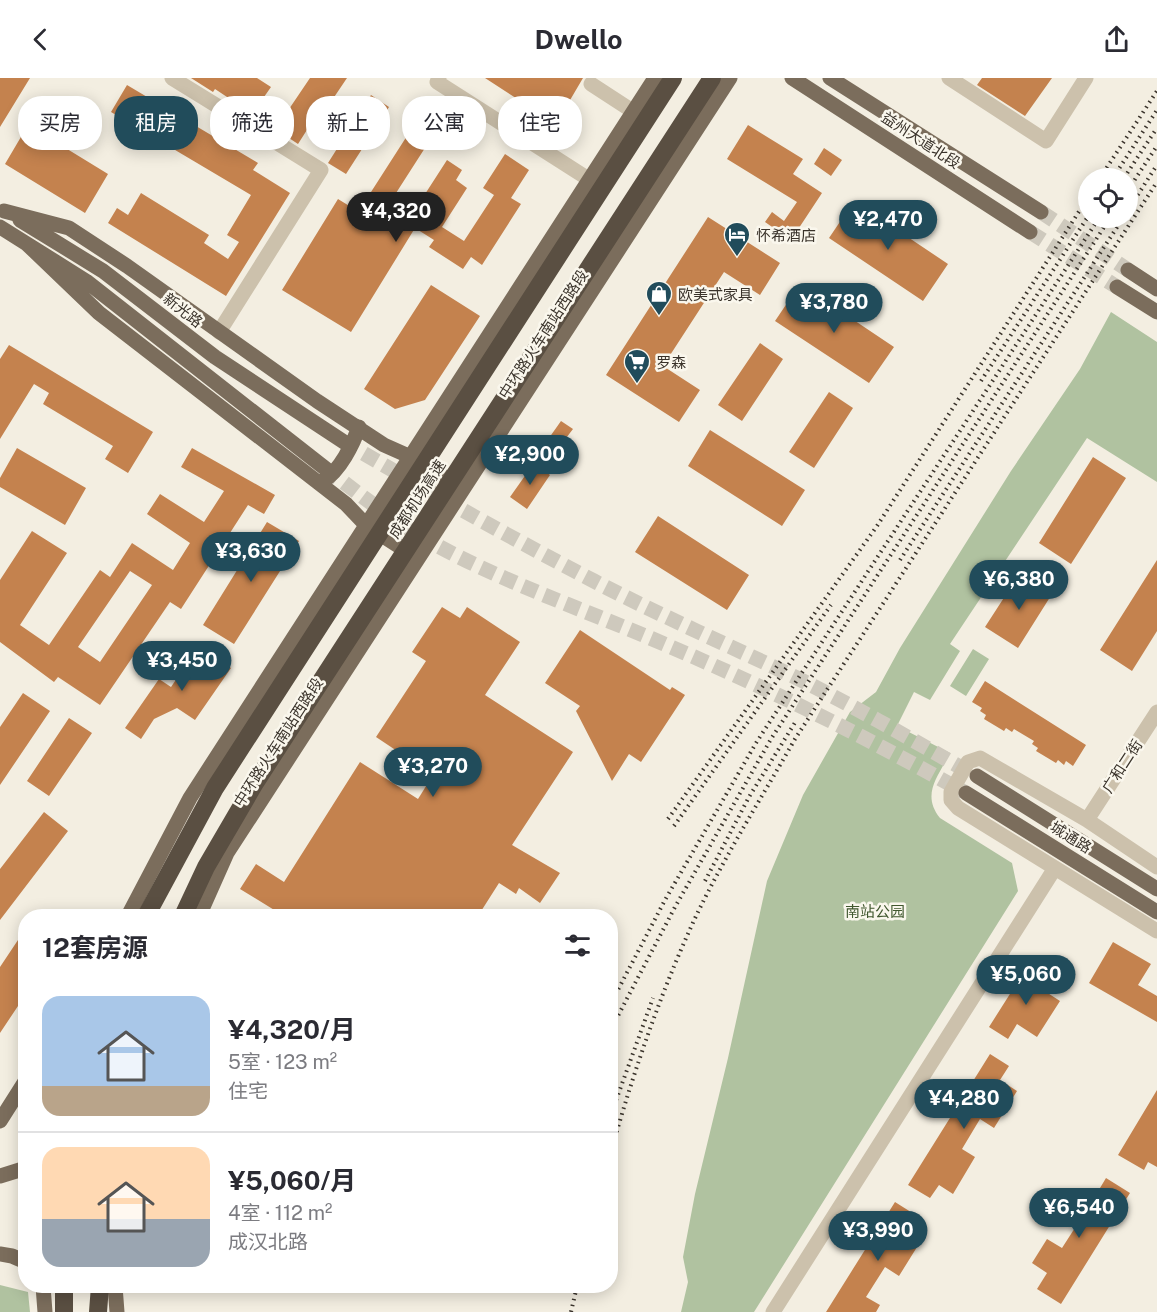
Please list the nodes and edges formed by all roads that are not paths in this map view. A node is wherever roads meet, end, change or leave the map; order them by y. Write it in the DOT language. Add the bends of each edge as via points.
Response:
graph roads {
  1 [pos="172,78"];
  2 [pos="439,78"];
  3 [pos="655,78"];
  4 [pos="673,78"];
  5 [pos="712,78"];
  6 [pos="730,78"];
  7 [pos="792,78"];
  8 [pos="830,78"];
  9 [pos="948,78"];
  10 [pos="1086,78"];
  11 [pos="591,84"];
  12 [pos="633,112"];
  13 [pos="590,180"];
  14 [pos="2,209"];
  15 [pos="1041,212"];
  16 [pos="0,227"];
  17 [pos="1030,232"];
  18 [pos="27,244"];
  19 [pos="1128,270"];
  20 [pos="1117,287"];
  21 [pos="1157,289"];
  22 [pos="1157,312"];
  23 [pos="219,332"];
  24 [pos="359,427"];
  25 [pos="344,442"];
  26 [pos="411,457"];
  27 [pos="326,469"];
  28 [pos="318,483"];
  29 [pos="464,489"];
  30 [pos="366,525"];
  31 [pos="418,558"];
  32 [pos="1157,712"];
  33 [pos="977,776"];
  34 [pos="966,793"];
  35 [pos="1087,820"];
  36 [pos="1157,867"];
  37 [pos="1055,868"];
  38 [pos="1157,889"];
  39 [pos="135,909"];
  40 [pos="137,909"];
  41 [pos="186,909"];
  42 [pos="203,909"];
  43 [pos="1157,912"];
  44 [pos="1157,931"];
  45 [pos="18,1093"];
  46 [pos="0,1121"];
  47 [pos="18,1170"];
  48 [pos="0,1176"];
  49 [pos="0,1254"];
  50 [pos="18,1259"];
  51 [pos="44,1293"];
  52 [pos="64,1293"];
  53 [pos="99,1293"];
  54 [pos="116,1293"];
  55 [pos="45,1312"];
  56 [pos="63,1312"];
  57 [pos="98,1312"];
  58 [pos="117,1312"];
  59 [pos="773,1312"];
  1 -- 23 [label="street" via="321,170"];
  2 -- 13 [label="street" via="436,82"];
  3 -- 12 [label="main road"];
  4 -- 40 [label="highway, 成都机场高速, bridge"];
  5 -- 41 [label="highway, 成都机场高速, bridge" via="255,783"];
  6 -- 29 [label="main road, 中环路火车南站西路段"];
  7 -- 17 [label="main road, 益州大道北段"];
  8 -- 15 [label="main road, 益州大道北段"];
  9 -- 10 [label="street" via="1046,141"];
  11 -- 12 [label="street"];
  12 -- 13 [label="main road"];
  13 -- 26 [label="main road"];
  14 -- 23 [label="main road" via="69,228"];
  14 -- 25 [label="main road, 新光路" via="103,271 215,357"];
  16 -- 18 [label="main road"];
  18 -- 27 [label="main road" via="86,281"];
  18 -- 28 [label="main road" via="99,313"];
  19 -- 21 [label="main road"];
  20 -- 22 [label="main road"];
  23 -- 24 [label="main road"];
  24 -- 26 [label="main road" via="384,445"];
  24 -- 28 [label="main road" via="338,465 327,479"];
  26 -- 29 [label="main road"];
  26 -- 30 [label="main road"];
  28 -- 30 [label="main road"];
  29 -- 31 [label="main road, 中环路火车南站西路段"];
  30 -- 31 [label="main road"];
  30 -- 39 [label="main road" via="190,798"];
  31 -- 42 [label="main road, 中环路火车南站西路段" via="227,853"];
  32 -- 35 [label="street, 广和二街"];
  33 -- 38 [label="main road, 城通路"];
  34 -- 43 [label="main road, 城通路"];
  35 -- 36 [label="street"];
  35 -- 37 [label="street" via="980,758 968,762 951,792 951,800"];
  37 -- 44 [label="street"];
  37 -- 59 [label="street"];
  45 -- 46 [label="main road"];
  47 -- 48 [label="main road"];
  49 -- 50 [label="main road"];
  51 -- 55 [label="main road"];
  52 -- 56 [label="highway"];
  53 -- 57 [label="highway, bridge"];
  54 -- 58 [label="main road"];
}
